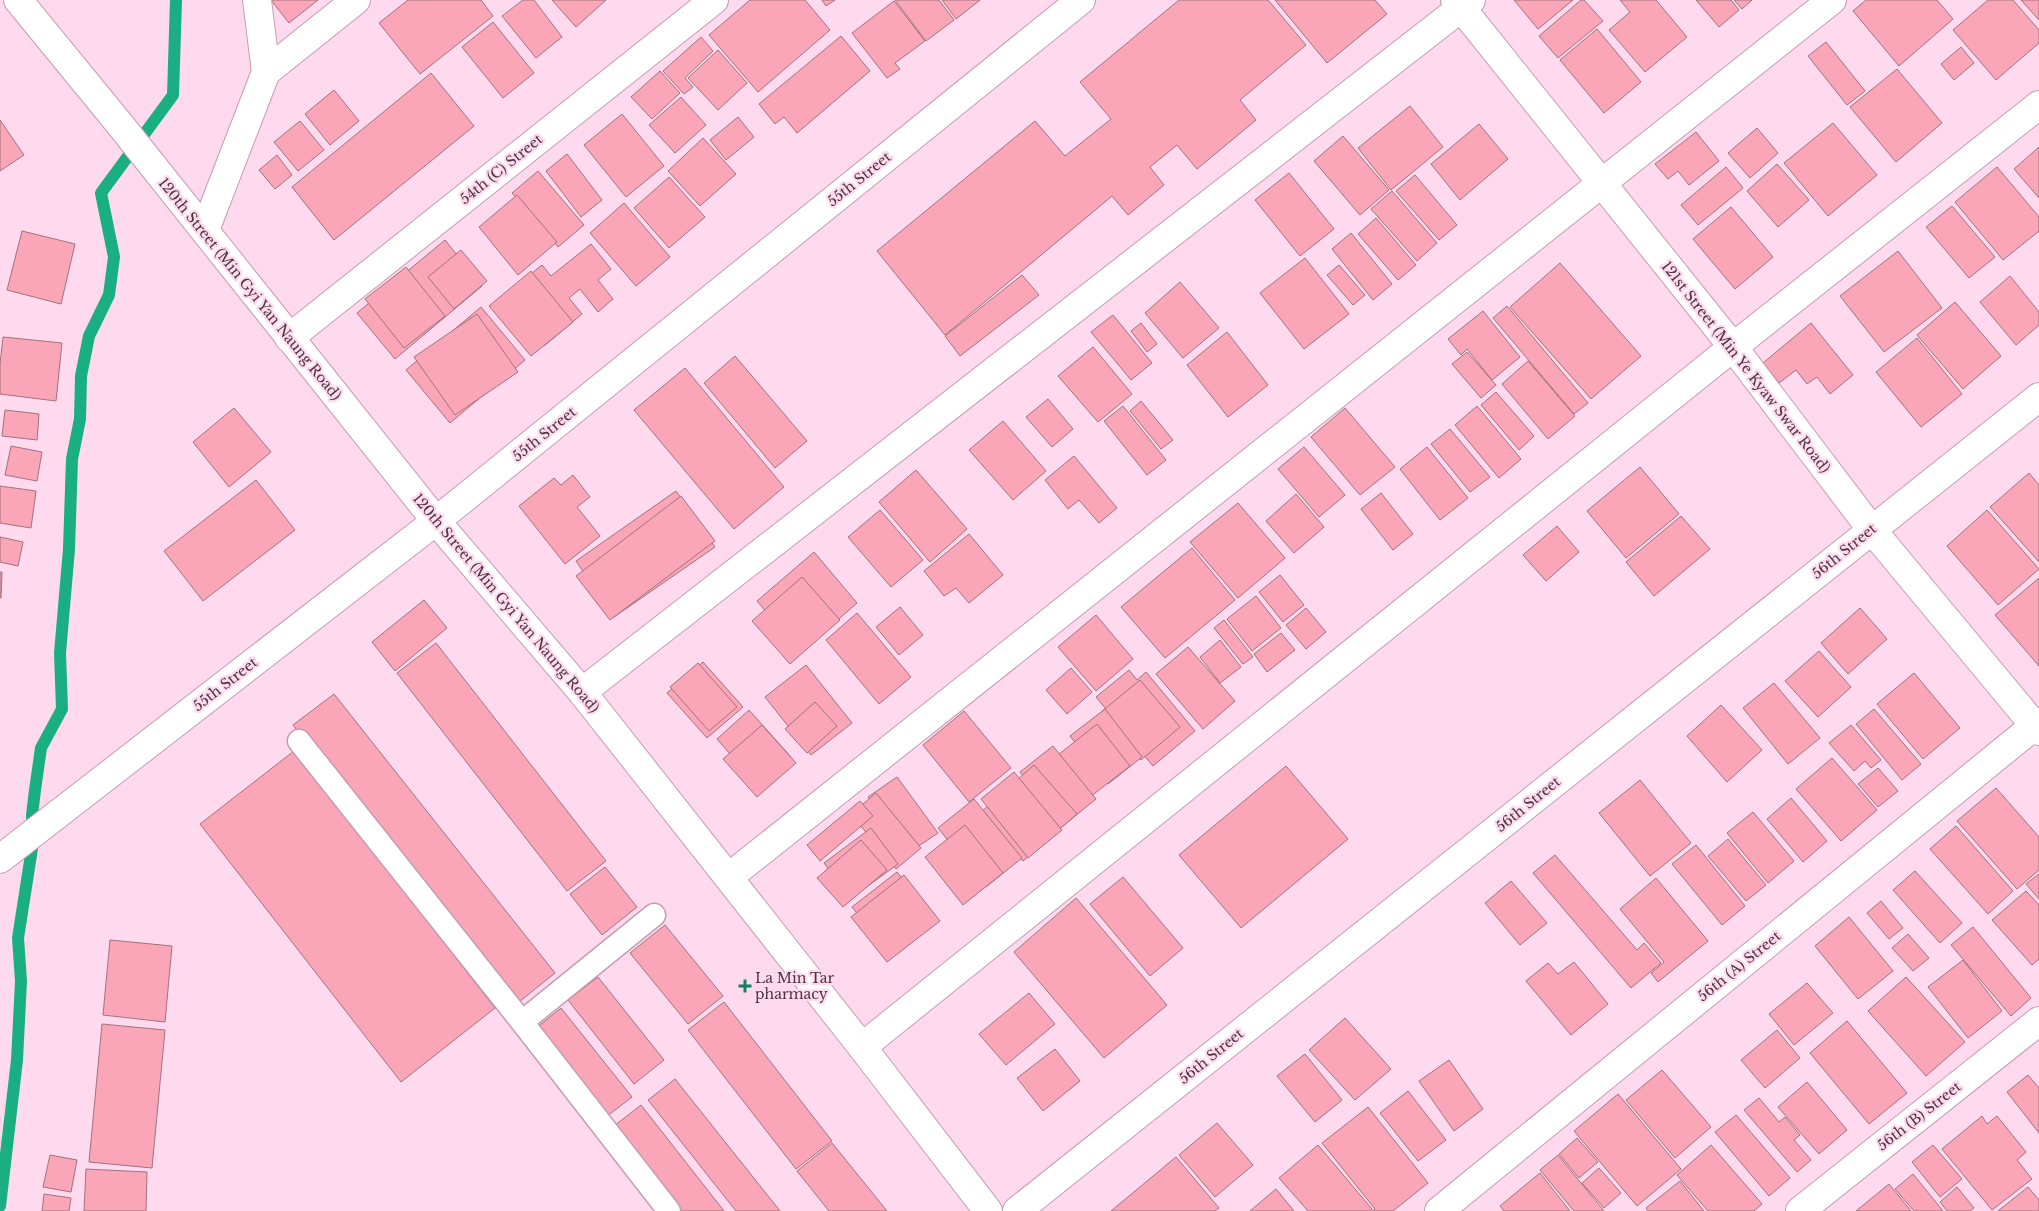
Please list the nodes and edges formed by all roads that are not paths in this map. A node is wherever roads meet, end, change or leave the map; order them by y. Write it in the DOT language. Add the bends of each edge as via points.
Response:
graph roads {
  1 [pos="18,0"];
  2 [pos="257,0"];
  3 [pos="356,0"];
  4 [pos="714,0"];
  5 [pos="1082,0"];
  6 [pos="1832,0"];
  7 [pos="1463,3"];
  8 [pos="266,72"];
  9 [pos="2039,105"];
  10 [pos="1602,183"];
  11 [pos="205,230"];
  12 [pos="289,338"];
  13 [pos="1733,347"];
  14 [pos="2039,397"];
  15 [pos="436,521"];
  16 [pos="1872,530"];
  17 [pos="582,692"];
  18 [pos="2038,726"];
  19 [pos="299,741"];
  20 [pos="4,855"];
  21 [pos="729,878"];
  22 [pos="654,915"];
  23 [pos="2039,1021"];
  24 [pos="522,1022"];
  25 [pos="862,1047"];
  26 [pos="669,1211"];
  27 [pos="988,1211"];
  28 [pos="1017,1211"];
  29 [pos="1440,1211"];
  30 [pos="1800,1211"];
  1 -- 11 [label="street, 120th Street (Min Gyi Yan Naung Road)"];
  2 -- 8 [label="street"];
  3 -- 8 [label="street"];
  4 -- 12 [label="street, 54th (C) Street"];
  5 -- 15 [label="street, 55th Street"];
  6 -- 10 [label="street"];
  7 -- 10 [label="street, 121st Street (Min Ye Kyaw Swar Road)"];
  7 -- 17 [label="street"];
  8 -- 11 [label="street"];
  9 -- 13 [label="street"];
  10 -- 13 [label="street, 121st Street (Min Ye Kyaw Swar Road)"];
  10 -- 21 [label="street"];
  11 -- 12 [label="street, 120th Street (Min Gyi Yan Naung Road)"];
  12 -- 15 [label="street, 120th Street (Min Gyi Yan Naung Road)"];
  13 -- 16 [label="street, 121st Street (Min Ye Kyaw Swar Road)"];
  13 -- 25 [label="street"];
  14 -- 16 [label="street, 56th Street"];
  15 -- 17 [label="street, 120th Street (Min Gyi Yan Naung Road)"];
  15 -- 20 [label="street, 55th Street"];
  16 -- 18 [label="street, 121st Street (Min Ye Kyaw Swar Road)"];
  16 -- 28 [label="street, 56th Street"];
  17 -- 21 [label="street, 120th Street (Min Gyi Yan Naung Road)"];
  18 -- 29 [label="street, 56th (A) Street"];
  19 -- 24 [label="lane"];
  21 -- 25 [label="street, 120th Street (Min Gyi Yan Naung Road)"];
  22 -- 24 [label="lane"];
  23 -- 30 [label="street, 56th (B) Street"];
  24 -- 26 [label="lane"];
  25 -- 27 [label="street, 120th Street (Min Gyi Yan Naung Road)"];
}
